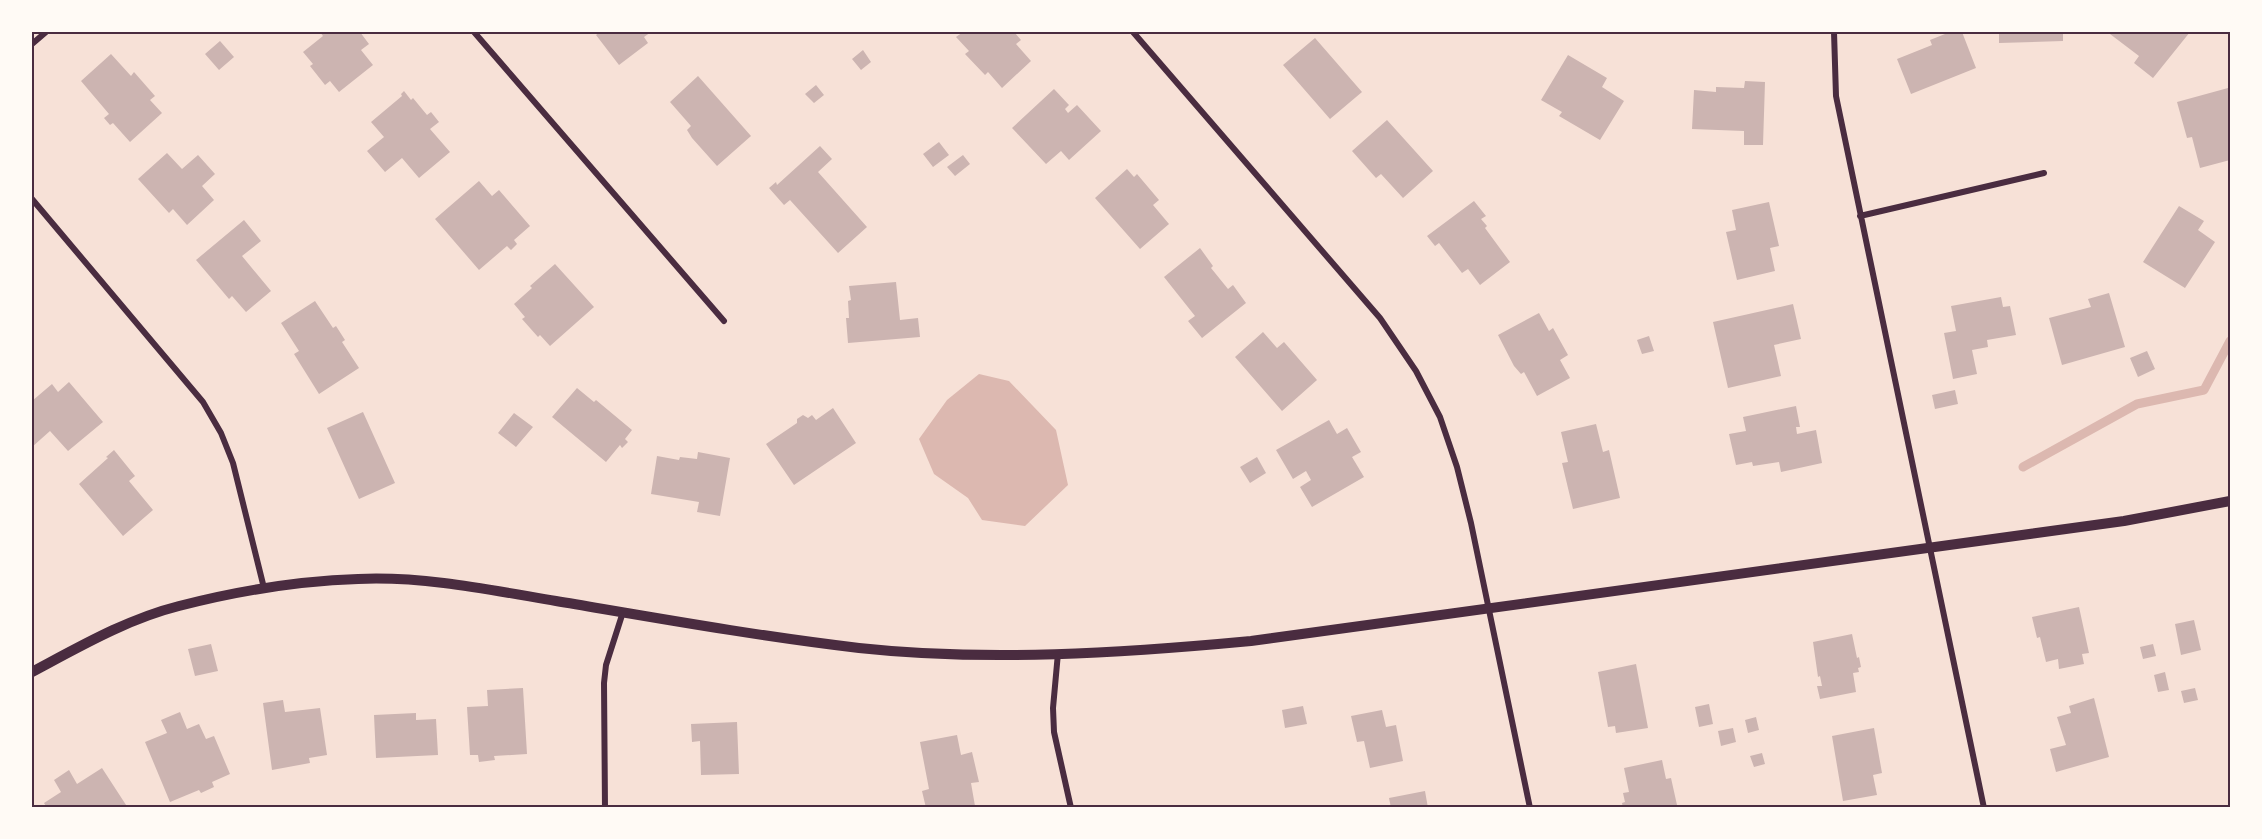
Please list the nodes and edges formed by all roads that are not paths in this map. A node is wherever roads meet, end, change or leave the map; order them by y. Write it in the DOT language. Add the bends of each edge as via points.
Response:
graph roads {
  1 [pos="46,32"];
  2 [pos="474,32"];
  3 [pos="1133,32"];
  4 [pos="1834,32"];
  5 [pos="32,44"];
  6 [pos="2044,173"];
  7 [pos="32,199"];
  8 [pos="1860,216"];
  9 [pos="724,321"];
  10 [pos="2230,501"];
  11 [pos="1930,547"];
  12 [pos="264,588"];
  13 [pos="1488,608"];
  14 [pos="623,612"];
  15 [pos="1058,652"];
  16 [pos="32,672"];
  17 [pos="605,807"];
  18 [pos="1071,807"];
  19 [pos="1530,807"];
  20 [pos="1984,807"];
  1 -- 5 [label="street"];
  2 -- 9 [label="street"];
  3 -- 13 [label="street" via="1380,318 1416,371 1440,417 1457,466"];
  4 -- 8 [label="street" via="1836,96"];
  6 -- 8 [label="street"];
  7 -- 12 [label="street" via="209,412 233,463"];
  8 -- 11 [label="street"];
  10 -- 11 [label="street" via="2124,521"];
  11 -- 13 [label="street"];
  11 -- 20 [label="street"];
  12 -- 14 [label="street" via="358,579 408,580"];
  12 -- 16 [label="street" via="177,606 106,632"];
  13 -- 15 [label="street" via="1251,641 1156,650"];
  13 -- 19 [label="street"];
  14 -- 15 [label="street" via="862,648 972,655"];
  14 -- 17 [label="street" via="604,683"];
  15 -- 18 [label="street" via="1054,732"];
}
